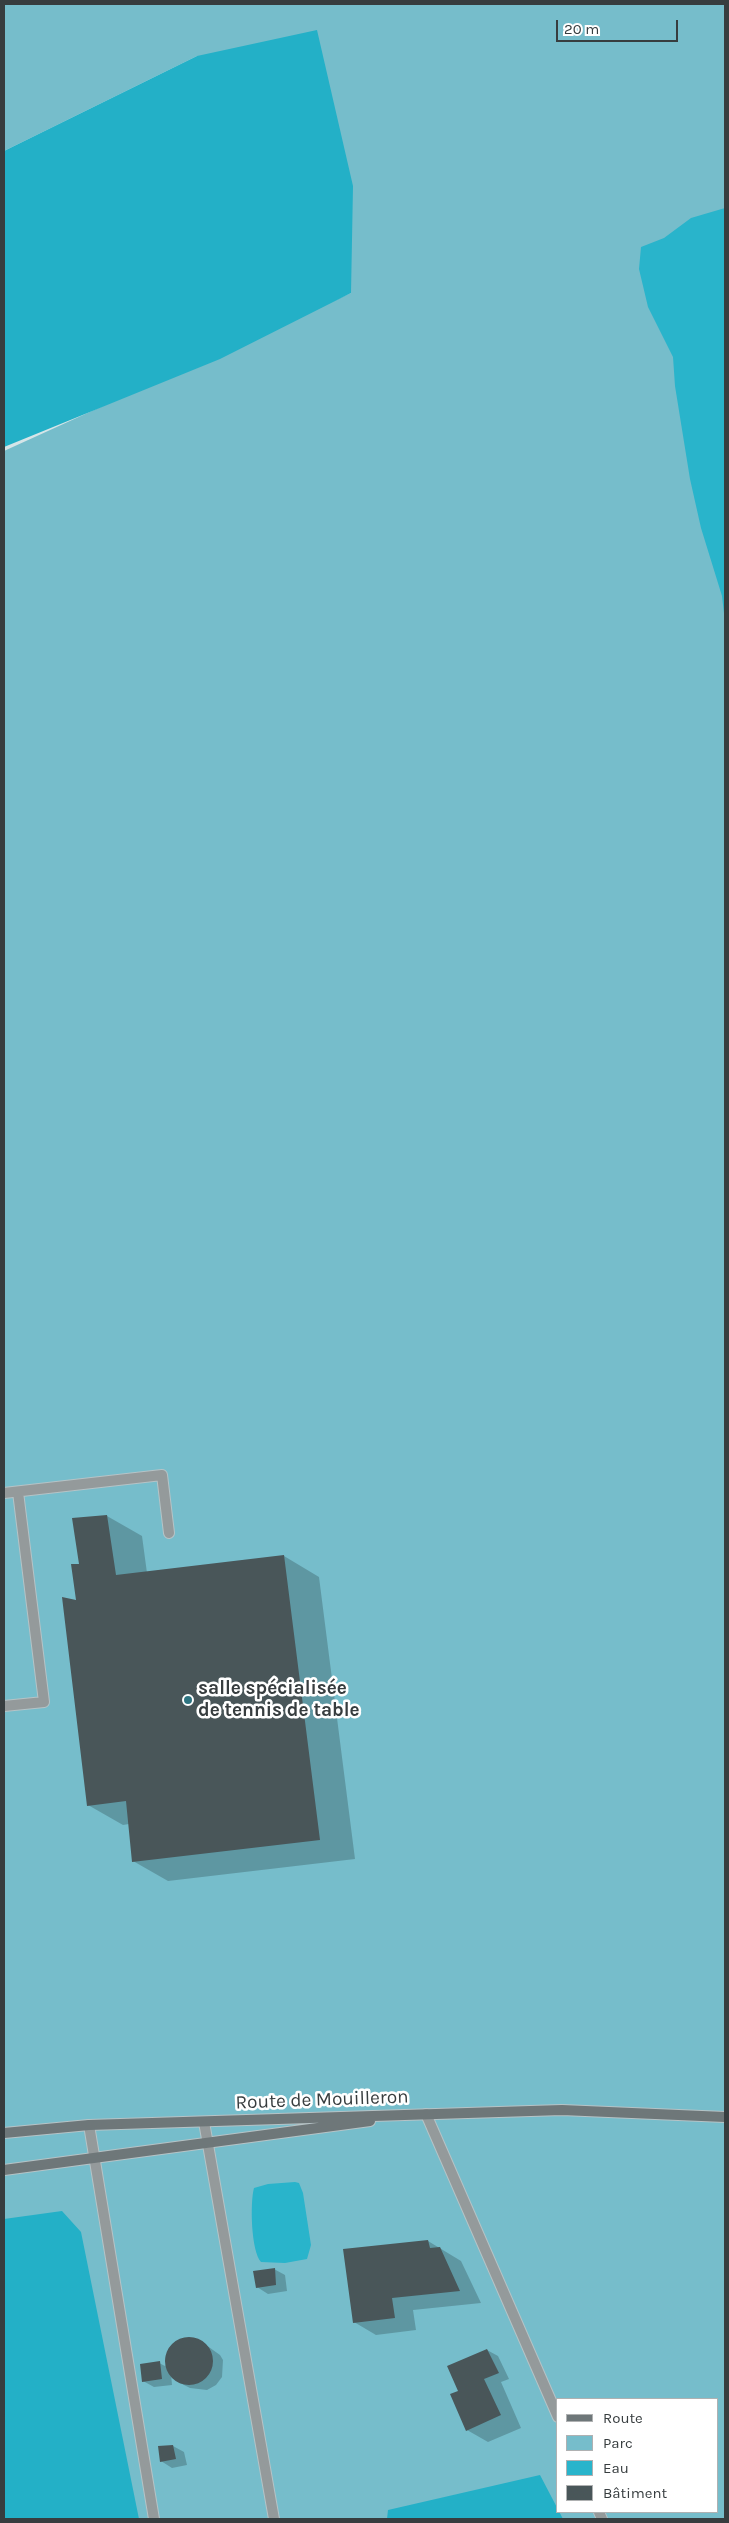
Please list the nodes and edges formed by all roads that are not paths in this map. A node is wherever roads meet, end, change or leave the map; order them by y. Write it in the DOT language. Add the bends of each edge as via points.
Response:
graph roads {
  1 [pos="18,1492"];
  2 [pos="4,1493"];
  3 [pos="169,1533"];
  4 [pos="4,1706"];
  5 [pos="426,2114"];
  6 [pos="725,2117"];
  7 [pos="204,2122"];
  8 [pos="89,2125"];
  9 [pos="4,2133"];
  10 [pos="207,2144"];
  11 [pos="95,2160"];
  12 [pos="4,2170"];
  13 [pos="556,2412"];
  14 [pos="154,2519"];
  15 [pos="274,2519"];
  1 -- 2 [label="lane"];
  1 -- 3 [label="lane" via="162,1476"];
  1 -- 4 [label="lane" via="44,1702"];
  5 -- 6 [label="street" via="562,2110"];
  5 -- 7 [label="street, Route de Mouilleron"];
  5 -- 10 [label="street, Route de Mouilleron"];
  5 -- 13 [label="lane"];
  7 -- 8 [label="street, Route de Mouilleron"];
  7 -- 10 [label="lane"];
  8 -- 9 [label="street, Route de Mouilleron"];
  8 -- 11 [label="lane"];
  10 -- 11 [label="street, Route de Mouilleron"];
  10 -- 15 [label="lane"];
  11 -- 12 [label="street, Route de Mouilleron"];
  11 -- 14 [label="lane"];
}
